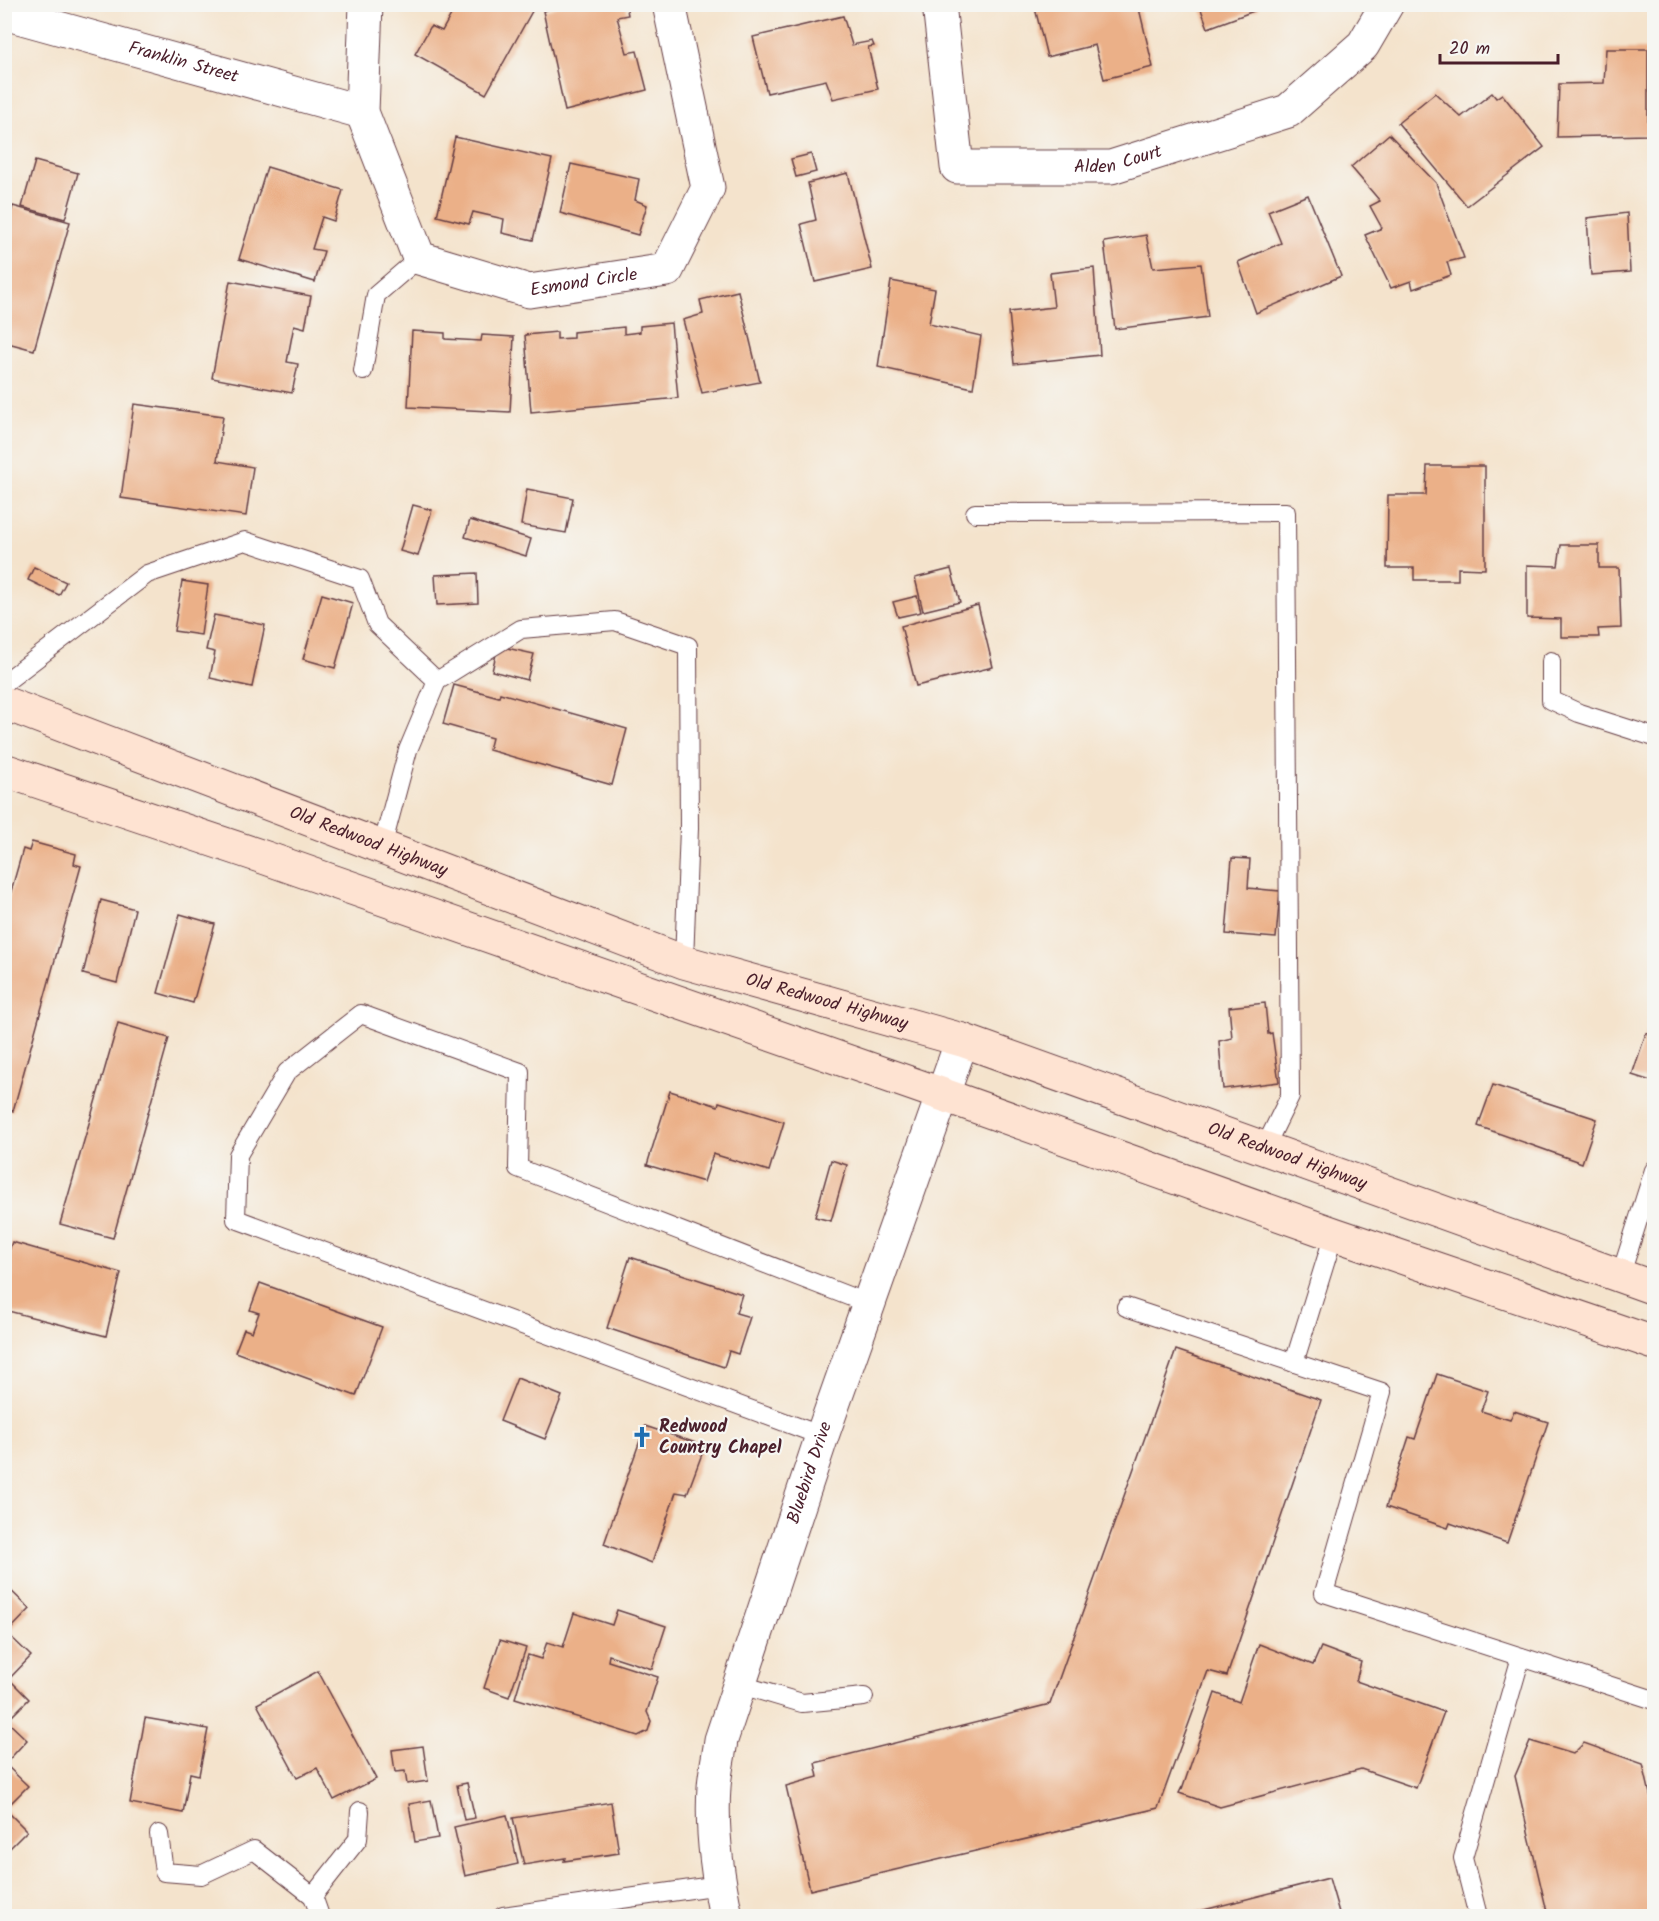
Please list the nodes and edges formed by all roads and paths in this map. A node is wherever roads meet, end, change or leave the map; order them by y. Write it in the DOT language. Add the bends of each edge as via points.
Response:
graph roads {
  1 [pos="366,4"];
  2 [pos="669,4"];
  3 [pos="939,4"];
  4 [pos="1387,4"];
  5 [pos="4,13"];
  6 [pos="362,112"];
  7 [pos="419,258"];
  8 [pos="363,371"];
  9 [pos="975,513"];
  10 [pos="1551,661"];
  11 [pos="437,681"];
  12 [pos="4,683"];
  13 [pos="4,703"];
  14 [pos="1654,737"];
  15 [pos="4,770"];
  16 [pos="382,847"];
  17 [pos="684,962"];
  18 [pos="962,1040"];
  19 [pos="941,1094"];
  20 [pos="1264,1149"];
  21 [pos="1654,1170"];
  22 [pos="1334,1234"];
  23 [pos="1620,1277"];
  24 [pos="1654,1288"];
  25 [pos="869,1304"];
  26 [pos="1126,1307"];
  27 [pos="1654,1343"];
  28 [pos="1293,1363"];
  29 [pos="822,1436"];
  30 [pos="1521,1657"];
  31 [pos="738,1684"];
  32 [pos="864,1697"];
  33 [pos="1654,1700"];
  34 [pos="360,1811"];
  35 [pos="159,1834"];
  36 [pos="719,1885"];
  37 [pos="313,1896"];
  38 [pos="320,1917"];
  39 [pos="503,1917"];
  40 [pos="726,1917"];
  41 [pos="1478,1917"];
  1 -- 6 [label="street"];
  2 -- 7 [label="street, Esmond Circle" via="708,188 667,270 529,291"];
  3 -- 4 [label="street, Alden Court" via="957,167 1111,167 1288,111 1363,45"];
  5 -- 6 [label="street, Franklin Street"];
  6 -- 7 [label="street"];
  7 -- 8 [label="lane" via="376,295"];
  9 -- 20 [label="lane" via="1286,512 1290,1096"];
  10 -- 14 [label="lane" via="1551,700"];
  11 -- 12 [label="lane" via="377,624 360,579 245,541 147,574"];
  11 -- 16 [label="lane" via="408,750"];
  11 -- 17 [label="lane" via="521,629 615,621 688,646 689,828"];
  13 -- 16 [label="main road, Old Redwood Highway"];
  15 -- 19 [label="main road"];
  16 -- 17 [label="main road, Old Redwood Highway"];
  17 -- 18 [label="main road, Old Redwood Highway"];
  18 -- 19 [label="street, Bluebird Drive"];
  18 -- 20 [label="main road, Old Redwood Highway"];
  19 -- 22 [label="main road"];
  19 -- 25 [label="street, Bluebird Drive"];
  20 -- 23 [label="main road, Old Redwood Highway"];
  21 -- 23 [label="lane"];
  22 -- 27 [label="main road"];
  22 -- 28 [label="lane"];
  23 -- 24 [label="main road, Old Redwood Highway"];
  25 -- 29 [label="street, Bluebird Drive"];
  25 -- 29 [label="lane" via="518,1168 520,1072 361,1014 287,1072 238,1155 236,1219"];
  26 -- 28 [label="lane"];
  28 -- 30 [label="lane" via="1382,1392 1324,1593"];
  29 -- 31 [label="street, Bluebird Drive"];
  30 -- 33 [label="lane"];
  30 -- 41 [label="lane" via="1463,1858"];
  31 -- 32 [label="lane" via="802,1703"];
  31 -- 36 [label="street, Bluebird Drive" via="721,1740 714,1785"];
  34 -- 37 [label="lane" via="358,1839"];
  35 -- 37 [label="lane" via="164,1872 201,1875 254,1850"];
  36 -- 39 [label="lane"];
  36 -- 40 [label="street, Bluebird Drive"];
  37 -- 38 [label="lane"];
}
